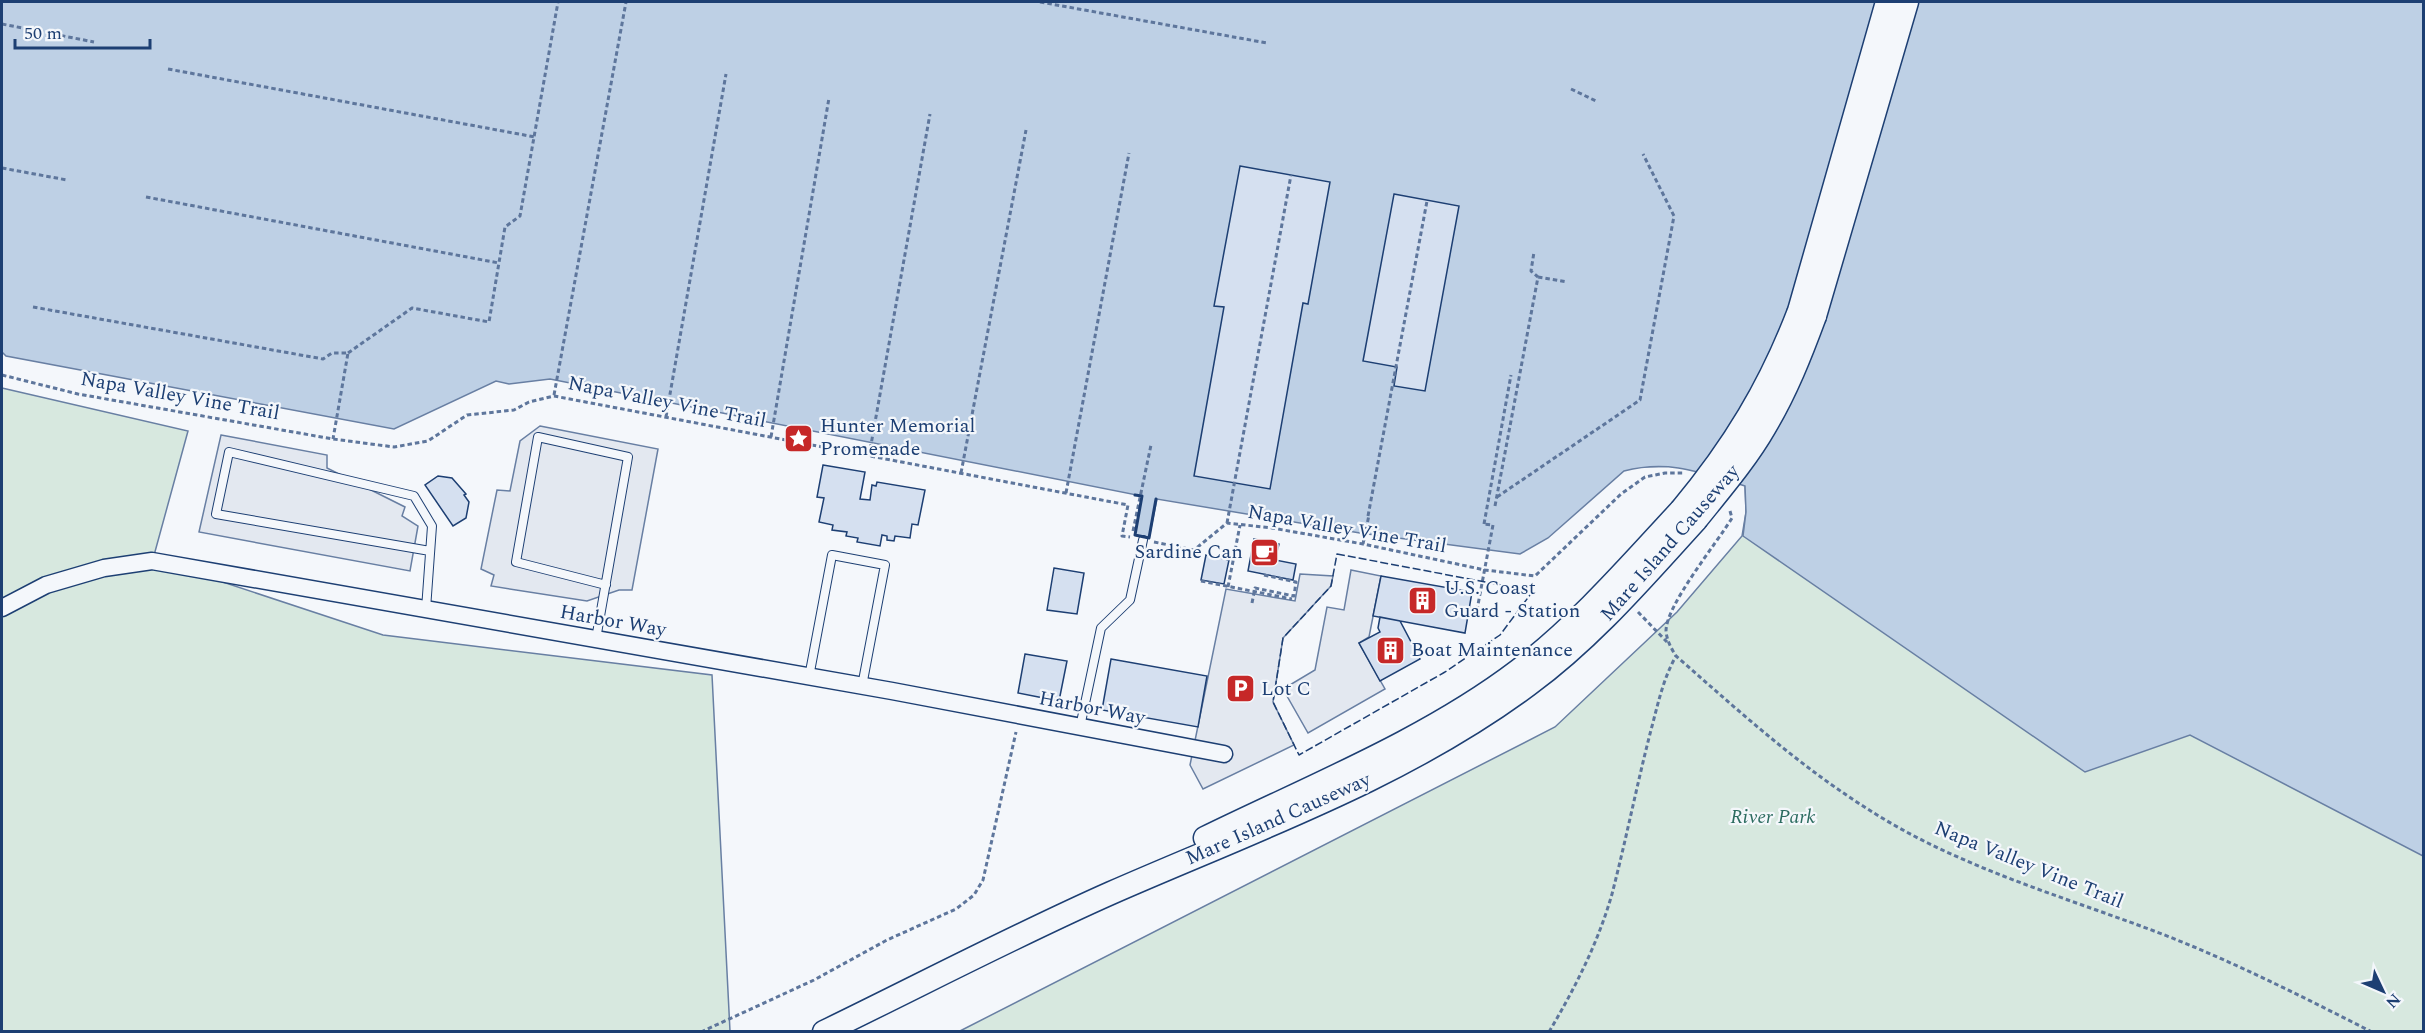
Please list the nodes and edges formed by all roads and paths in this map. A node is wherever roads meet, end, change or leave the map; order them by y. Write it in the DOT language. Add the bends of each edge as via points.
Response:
graph roads {
  1 [pos="558,2"];
  2 [pos="626,2"];
  3 [pos="1040,2"];
  4 [pos="1887,2"];
  5 [pos="1907,2"];
  6 [pos="2,24"];
  7 [pos="93,42"];
  8 [pos="1268,43"];
  9 [pos="168,69"];
  10 [pos="726,74"];
  11 [pos="1571,89"];
  12 [pos="829,98"];
  13 [pos="1598,102"];
  14 [pos="930,114"];
  15 [pos="1026,130"];
  16 [pos="535,137"];
  17 [pos="1130,153"];
  18 [pos="1643,154"];
  19 [pos="2,168"];
  20 [pos="1292,175"];
  21 [pos="67,180"];
  22 [pos="146,197"];
  23 [pos="1427,201"];
  24 [pos="1534,252"];
  25 [pos="499,262"];
  26 [pos="1538,277"];
  27 [pos="1567,282"];
  28 [pos="33,306"];
  29 [pos="348,353"];
  30 [pos="2,375"];
  31 [pos="1511,375"];
  32 [pos="554,396"];
  33 [pos="666,417"];
  34 [pos="771,437"];
  35 [pos="333,439"];
  36 [pos="1151,445"];
  37 [pos="870,456"];
  38 [pos="961,473"];
  39 [pos="1645,477"];
  40 [pos="1065,493"];
  41 [pos="1497,497"];
  42 [pos="1495,506"];
  43 [pos="1370,508"];
  44 [pos="1688,515"];
  45 [pos="1368,516"];
  46 [pos="1227,523"];
  47 [pos="1240,525"];
  48 [pos="1143,540"];
  49 [pos="1364,544"];
  50 [pos="430,551"];
  51 [pos="1485,570"];
  52 [pos="1264,575"];
  53 [pos="1201,582"];
  54 [pos="606,585"];
  55 [pos="1228,587"];
  56 [pos="1254,590"];
  57 [pos="1292,599"];
  58 [pos="1625,599"];
  59 [pos="1252,603"];
  60 [pos="2,608"];
  61 [pos="426,609"];
  62 [pos="1469,609"];
  63 [pos="596,639"];
  64 [pos="1668,643"];
  65 [pos="809,677"];
  66 [pos="862,686"];
  67 [pos="1020,716"];
  68 [pos="1080,727"];
  69 [pos="1224,754"];
  70 [pos="1108,894"];
  71 [pos="701,1032"];
  72 [pos="824,1032"];
  73 [pos="1549,1032"];
  74 [pos="2372,1032"];
  1 -- 16 [label="path"];
  2 -- 32 [label="path"];
  3 -- 8 [label="path"];
  4 -- 44 [label="main road, Mare Island Causeway, bridge" via="1789,338 1750,417"];
  5 -- 44 [label="main road, Mare Island Causeway, bridge" via="1815,316 1794,372 1750,450"];
  6 -- 7 [label="path"];
  9 -- 16 [label="path"];
  10 -- 33 [label="path"];
  11 -- 13 [label="path"];
  12 -- 34 [label="path"];
  14 -- 37 [label="path"];
  15 -- 38 [label="path"];
  16 -- 25 [label="path" via="520,216 505,227"];
  17 -- 40 [label="path"];
  18 -- 41 [label="path" via="1674,216 1640,400"];
  19 -- 21 [label="path"];
  20 -- 46 [label="path"];
  22 -- 25 [label="path"];
  23 -- 43 [label="path"];
  24 -- 26 [label="path" via="1531,271"];
  25 -- 29 [label="path" via="489,322 412,308"];
  26 -- 27 [label="path"];
  26 -- 41 [label="path"];
  28 -- 29 [label="path" via="323,359 332,353"];
  29 -- 35 [label="path"];
  30 -- 35 [label="path, Napa Valley Vine Trail" via="78,394"];
  31 -- 51 [label="path" via="1483,524 1493,525"];
  32 -- 33 [label="path, Napa Valley Vine Trail"];
  32 -- 35 [label="path, Napa Valley Vine Trail" via="514,410 466,415 423,442 394,447"];
  33 -- 34 [label="path, Napa Valley Vine Trail"];
  34 -- 37 [label="path, Napa Valley Vine Trail"];
  36 -- 40 [label="path, Napa Valley Vine Trail" via="1132,538 1122,536 1128,505"];
  37 -- 38 [label="path, Napa Valley Vine Trail"];
  38 -- 40 [label="path, Napa Valley Vine Trail"];
  39 -- 51 [label="path, Napa Valley Vine Trail" via="1621,494 1535,576"];
  41 -- 42 [label="path"];
  43 -- 45 [label="path"];
  43 -- 49 [label="path"];
  44 -- 58 [label="main road, Mare Island Causeway"];
  44 -- 70 [label="main road, Mare Island Causeway" via="1576,621 1488,691 1414,736 1202,840"];
  46 -- 47 [label="path, Napa Valley Vine Trail"];
  46 -- 48 [label="path, Napa Valley Vine Trail" via="1194,550"];
  47 -- 49 [label="path, Napa Valley Vine Trail"];
  47 -- 55 [label="path"];
  48 -- 68 [label="lane" via="1130,600 1101,628"];
  49 -- 51 [label="path, Napa Valley Vine Trail"];
  50 -- 50 [label="lane" via="432,526 414,496 229,452 216,514"];
  50 -- 61 [label="lane"];
  51 -- 62 [label="path" via="1477,610"];
  52 -- 56 [label="path" via="1296,582 1294,596"];
  53 -- 55 [label="path"];
  54 -- 54 [label="lane" via="628,457 538,437 516,562"];
  54 -- 63 [label="lane"];
  55 -- 56 [label="path"];
  56 -- 57 [label="path"];
  56 -- 59 [label="path"];
  58 -- 64 [label="path"];
  58 -- 70 [label="main road, Mare Island Causeway" via="1557,662 1496,708 1423,752 1296,813"];
  60 -- 61 [label="street, Harbor Way" via="46,585 104,568 152,561"];
  61 -- 63 [label="street, Harbor Way"];
  63 -- 65 [label="street, Harbor Way"];
  65 -- 66 [label="street, Harbor Way"];
  65 -- 66 [label="lane" via="832,555 885,565"];
  66 -- 67 [label="street, Harbor Way"];
  67 -- 68 [label="street, Harbor Way"];
  67 -- 71 [label="path" via="983,880 974,895 956,909"];
  68 -- 69 [label="street, Harbor Way"];
  70 -- 72 [label="main road, Mare Island Causeway"];
  73 -- 74 [label="path, Napa Valley Vine Trail" via="1595,943 1611,895 1667,671 1676,656 1779,747 1835,789 1896,826 1962,859 2165,936"];
}
